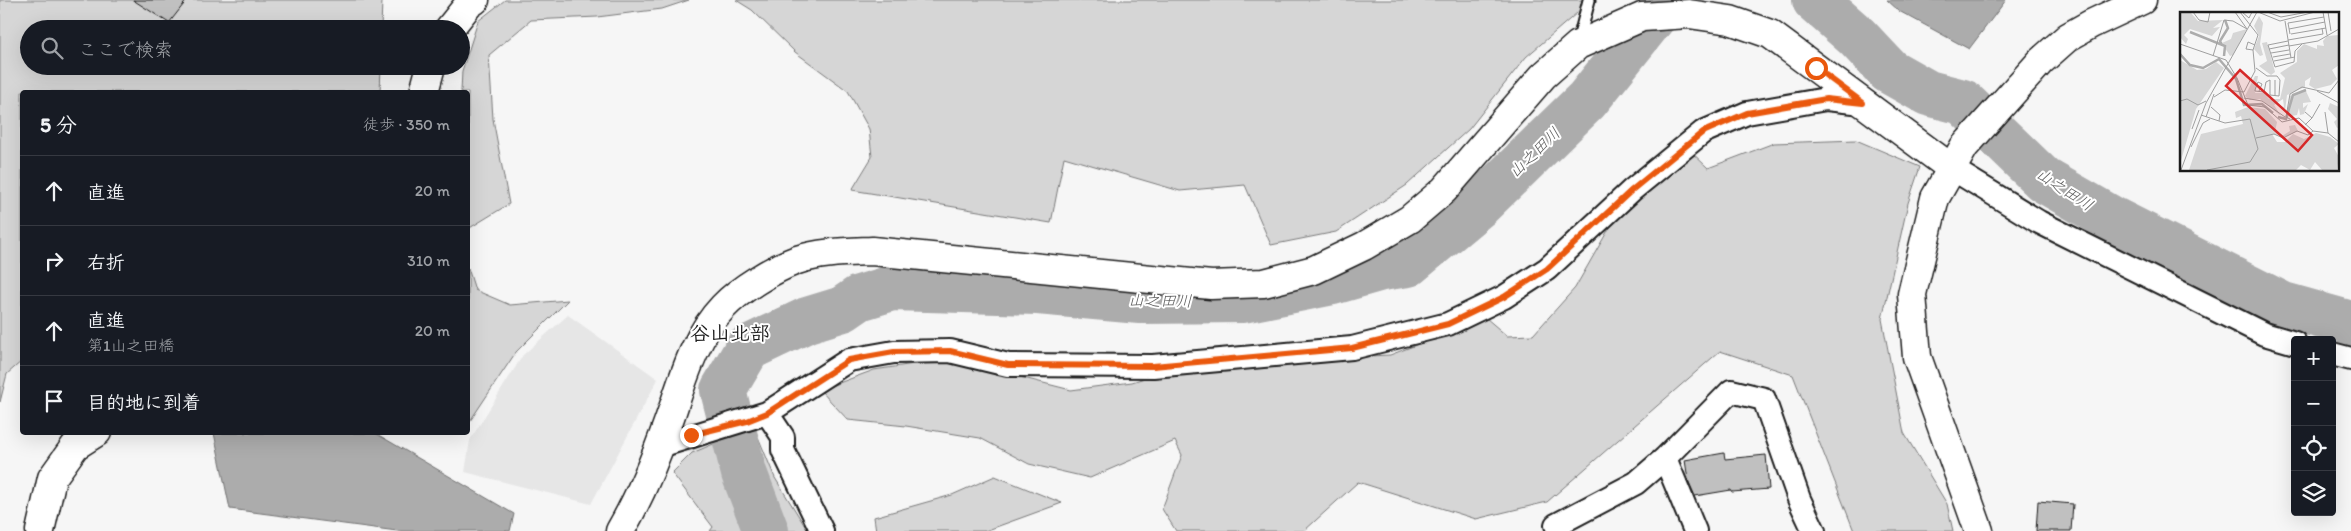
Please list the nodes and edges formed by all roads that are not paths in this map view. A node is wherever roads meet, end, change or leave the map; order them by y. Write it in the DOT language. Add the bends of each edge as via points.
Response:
graph roads {
  1 [pos="475,0"];
  2 [pos="1589,0"];
  3 [pos="2142,0"];
  4 [pos="456,20"];
  5 [pos="1586,40"];
  6 [pos="428,75"];
  7 [pos="424,90"];
  8 [pos="1863,103"];
  9 [pos="1958,157"];
  10 [pos="2291,342"];
  11 [pos="2336,355"];
  12 [pos="2351,359"];
  13 [pos="757,417"];
  14 [pos="92,435"];
  15 [pos="660,446"];
  16 [pos="1666,458"];
  17 [pos="40,531"];
  18 [pos="620,531"];
  19 [pos="822,531"];
  20 [pos="1560,531"];
  21 [pos="1695,531"];
  22 [pos="1814,531"];
  23 [pos="1979,531"];
  1 -- 4 [label="street"];
  2 -- 5 [label="lane"];
  3 -- 9 [label="street" via="2068,37 2041,61"];
  5 -- 8 [label="street" via="1642,16 1689,14 1730,20 1770,34"];
  5 -- 15 [label="street" via="1543,76 1444,190 1410,219 1314,270 1264,283 1211,285 872,251 797,260 759,279 723,307 707,328 694,352"];
  6 -- 7 [label="street"];
  8 -- 9 [label="street" via="1924,146"];
  8 -- 13 [label="street" via="1826,99 1747,113 1703,132 1632,190 1547,269 1504,297 1448,324 1352,348 1153,366 1008,365 950,351 894,352 849,360"];
  9 -- 10 [label="street" via="2039,222 2264,334"];
  9 -- 23 [label="street" via="1935,198 1912,294 1917,357"];
  11 -- 12 [label="street"];
  13 -- 15 [label="street"];
  13 -- 19 [label="street" via="782,438 783,450"];
  14 -- 17 [label="street" via="75,446 52,478"];
  15 -- 18 [label="street"];
  16 -- 20 [label="street" via="1636,484 1556,525"];
  16 -- 21 [label="street"];
  16 -- 22 [label="street" via="1731,391 1764,399 1799,499"];
}
